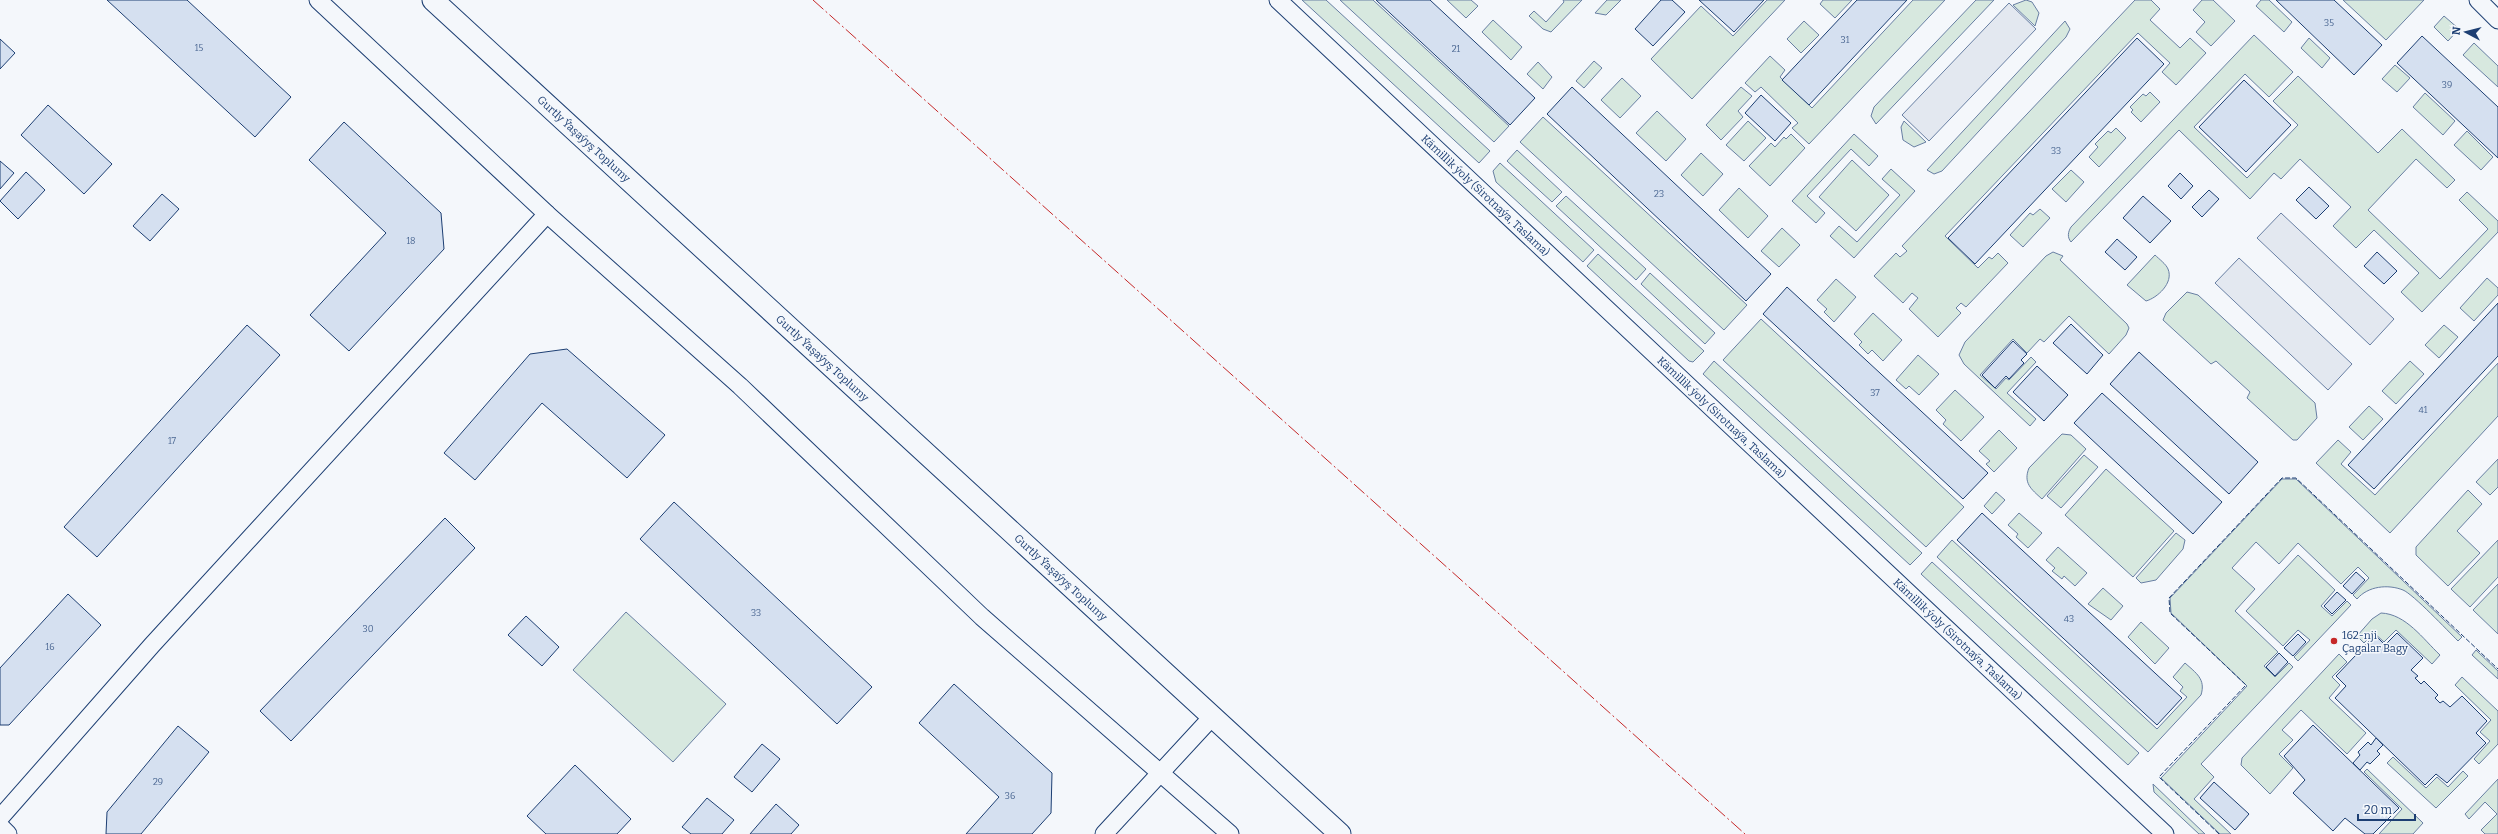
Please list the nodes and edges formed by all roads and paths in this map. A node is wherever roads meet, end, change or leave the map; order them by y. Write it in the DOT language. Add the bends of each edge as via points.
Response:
graph roads {
  1 [pos="318,0"];
  2 [pos="332,0"];
  3 [pos="432,0"];
  4 [pos="1278,0"];
  5 [pos="2478,0"];
  6 [pos="339,19"];
  7 [pos="2498,20"];
  8 [pos="546,214"];
  9 [pos="1212,717"];
  10 [pos="1162,772"];
  11 [pos="0,818"];
  12 [pos="0,826"];
  13 [pos="8,834"];
  14 [pos="1104,834"];
  15 [pos="1230,834"];
  16 [pos="1340,834"];
  17 [pos="2165,834"];
  1 -- 6 [label="street"];
  2 -- 6 [label="street"];
  3 -- 9 [label="street, Gurtly Ýaşaýyş Toplumy"];
  4 -- 17 [label="street, Kämillik ýoly (Sirotnaýa, Taslama)"];
  5 -- 7 [label="street"];
  6 -- 8 [label="street"];
  8 -- 10 [label="street" via="740,386 982,617"];
  8 -- 11 [label="street" via="152,645"];
  9 -- 10 [label="street"];
  9 -- 16 [label="street, Gurtly Ýaşaýyş Toplumy"];
  10 -- 14 [label="street"];
  10 -- 15 [label="street"];
  12 -- 13 [label="street"];
}
